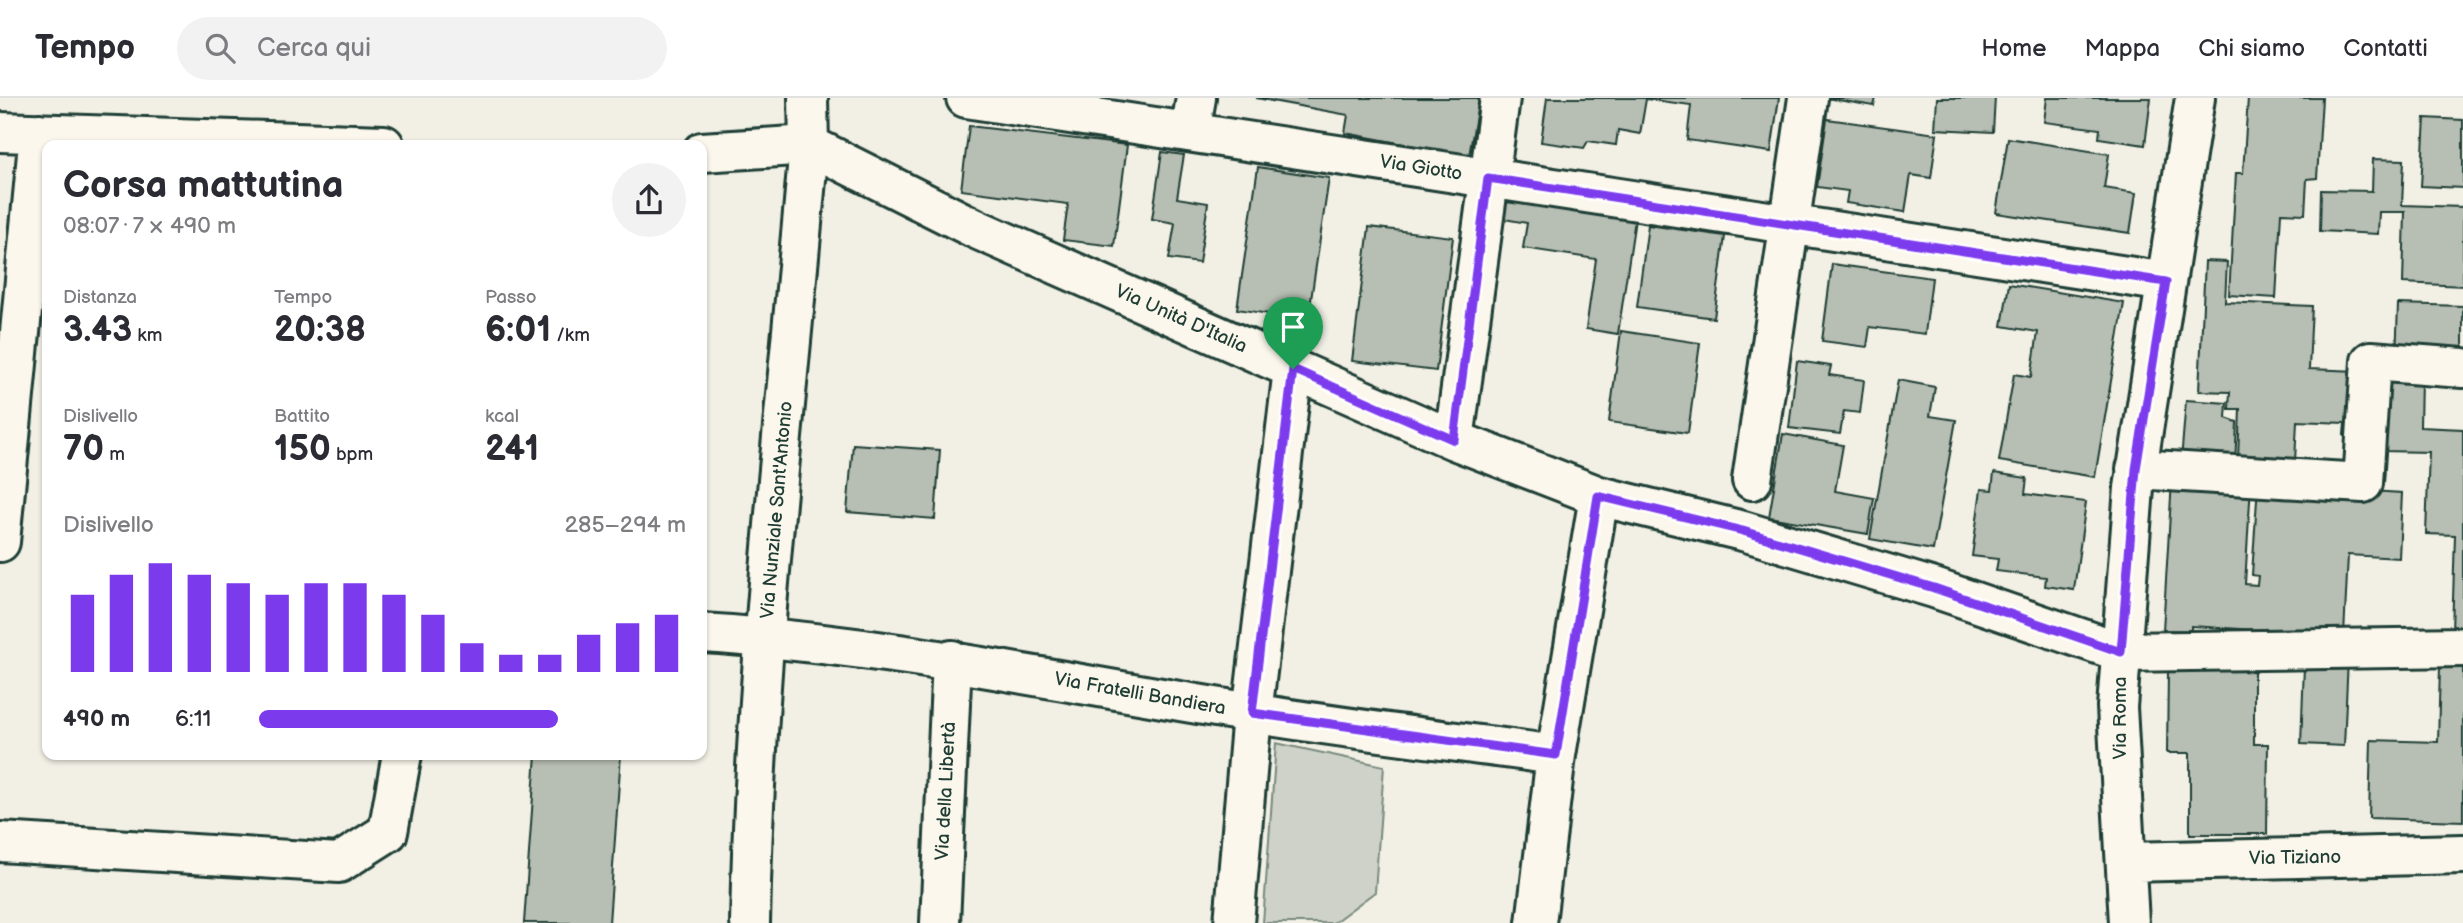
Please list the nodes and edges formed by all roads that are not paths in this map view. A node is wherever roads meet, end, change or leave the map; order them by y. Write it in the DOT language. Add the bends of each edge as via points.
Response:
graph roads {
  1 [pos="808,98"];
  2 [pos="966,98"];
  3 [pos="1500,98"];
  4 [pos="1808,98"];
  5 [pos="2195,98"];
  6 [pos="1193,115"];
  7 [pos="0,132"];
  8 [pos="39,133"];
  9 [pos="240,140"];
  10 [pos="809,145"];
  11 [pos="707,152"];
  12 [pos="1488,178"];
  13 [pos="1787,224"];
  14 [pos="2166,282"];
  15 [pos="2463,368"];
  16 [pos="1293,369"];
  17 [pos="1454,440"];
  18 [pos="2136,469"];
  19 [pos="1752,480"];
  20 [pos="1598,496"];
  21 [pos="0,542"];
  22 [pos="707,632"];
  23 [pos="767,636"];
  24 [pos="2463,647"];
  25 [pos="2121,652"];
  26 [pos="951,660"];
  27 [pos="1252,713"];
  28 [pos="1556,755"];
  29 [pos="401,760"];
  30 [pos="0,842"];
  31 [pos="2463,854"];
  32 [pos="2126,862"];
  33 [pos="750,923"];
  34 [pos="940,923"];
  35 [pos="1234,923"];
  36 [pos="1536,923"];
  37 [pos="2129,923"];
  1 -- 10 [label="street, Via Nunziale Sant'Antonio"];
  2 -- 6 [label="street, Via Giotto"];
  3 -- 12 [label="street"];
  4 -- 13 [label="street"];
  5 -- 14 [label="street, Via Roma"];
  6 -- 12 [label="street, Via Giotto"];
  7 -- 8 [label="street"];
  8 -- 9 [label="street"];
  8 -- 21 [label="street"];
  10 -- 11 [label="street"];
  10 -- 16 [label="street, Via Unità D'Italia" via="974,228"];
  10 -- 23 [label="street, Via Nunziale Sant'Antonio"];
  12 -- 13 [label="street, Via Giotto"];
  12 -- 17 [label="street"];
  13 -- 14 [label="street, Via Giotto"];
  13 -- 19 [label="street"];
  14 -- 18 [label="street, Via Roma"];
  15 -- 18 [label="street" via="2371,361 2363,483"];
  16 -- 17 [label="street, Via Unità D'Italia"];
  16 -- 27 [label="street"];
  17 -- 20 [label="street, Via Unità D'Italia"];
  18 -- 25 [label="street, Via Roma"];
  20 -- 25 [label="street, Via Unità D'Italia" via="1743,531"];
  20 -- 28 [label="street"];
  22 -- 23 [label="street, Via Fratelli Bandiera"];
  23 -- 26 [label="street, Via Fratelli Bandiera"];
  23 -- 33 [label="street, Via Nunziale Sant'Antonio"];
  24 -- 25 [label="street, Via Unità D'Italia"];
  25 -- 32 [label="street, Via Roma" via="2117,707"];
  26 -- 27 [label="street, Via Fratelli Bandiera"];
  26 -- 34 [label="street, Via della Libertà"];
  27 -- 28 [label="street, Via Fratelli Bandiera"];
  27 -- 35 [label="street"];
  28 -- 36 [label="street"];
  29 -- 30 [label="street" via="388,832 339,863"];
  31 -- 32 [label="street, Via Tiziano"];
  32 -- 37 [label="street, Via Roma"];
}
